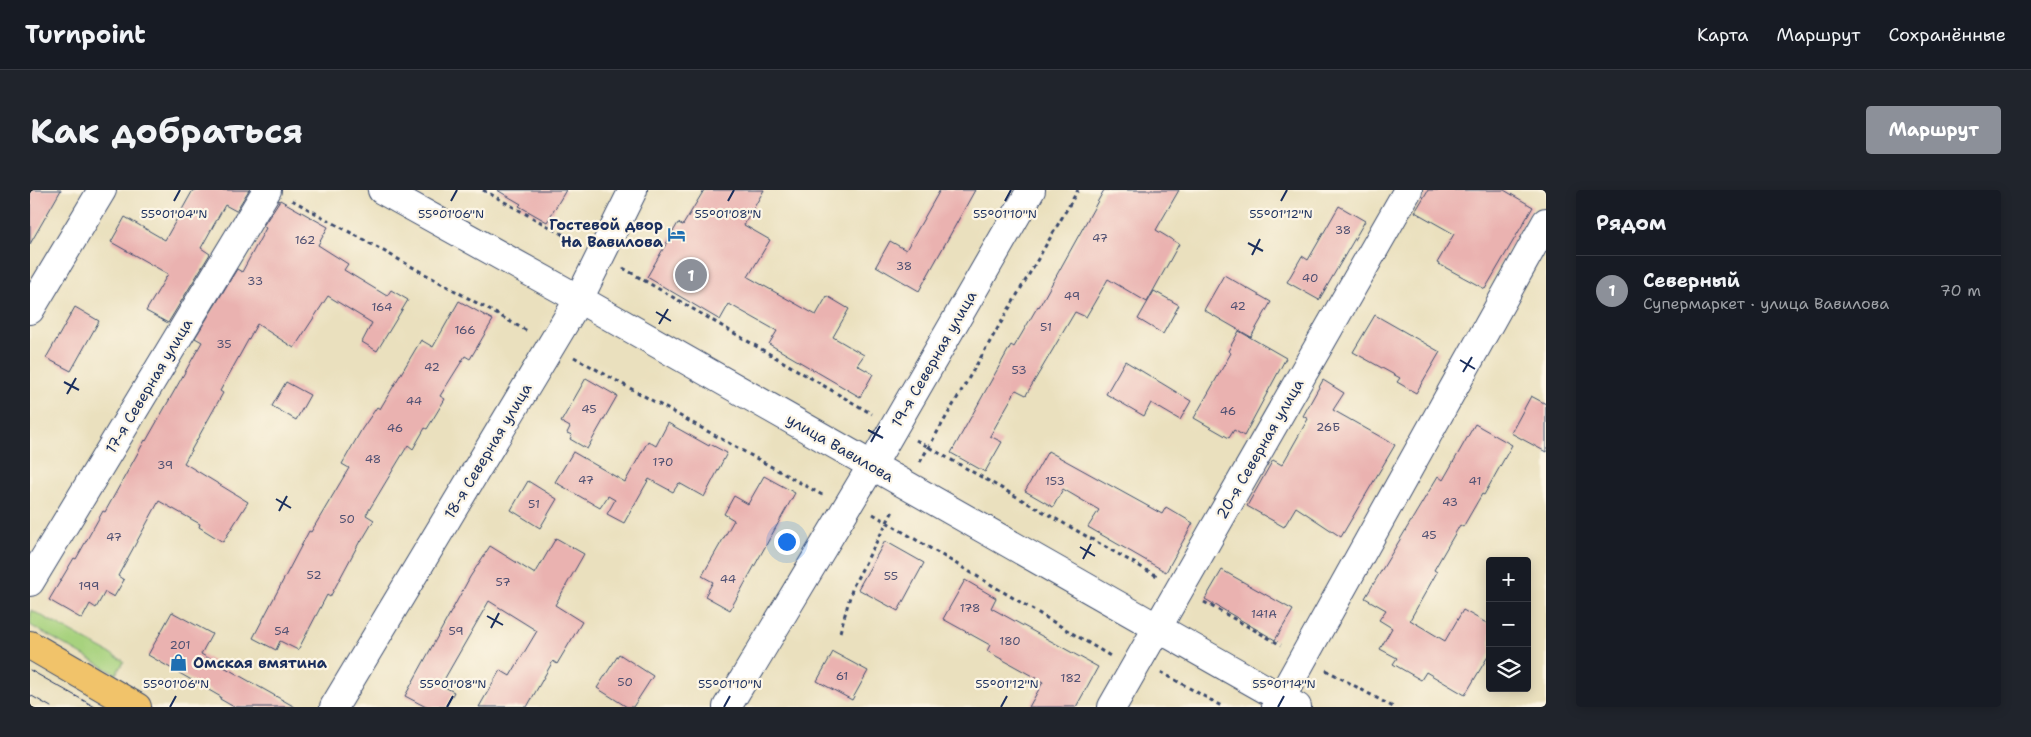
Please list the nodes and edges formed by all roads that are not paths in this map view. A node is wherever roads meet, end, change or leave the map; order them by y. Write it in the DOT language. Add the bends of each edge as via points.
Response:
graph roads {
  1 [pos="102,190"];
  2 [pos="267,190"];
  3 [pos="382,190"];
  4 [pos="633,190"];
  5 [pos="1031,190"];
  6 [pos="1408,190"];
  7 [pos="1546,222"];
  8 [pos="579,299"];
  9 [pos="30,310"];
  10 [pos="871,467"];
  11 [pos="30,582"];
  12 [pos="1157,628"];
  13 [pos="30,645"];
  14 [pos="1285,704"];
  15 [pos="137,707"];
  16 [pos="334,707"];
  17 [pos="727,707"];
  18 [pos="1112,707"];
  1 -- 9 [label="street"];
  2 -- 11 [label="street, 17-я Северная улица"];
  3 -- 8 [label="street, улица Вавилова"];
  4 -- 8 [label="street, 18-я Северная улица"];
  5 -- 10 [label="street, 19-я Северная улица"];
  6 -- 12 [label="street, 20-я Северная улица"];
  7 -- 14 [label="street" via="1304,658"];
  8 -- 10 [label="street, улица Вавилова"];
  8 -- 16 [label="street, 18-я Северная улица"];
  10 -- 12 [label="street, улица Вавилова"];
  10 -- 17 [label="street, 19-я Северная улица"];
  12 -- 14 [label="street, улица Вавилова"];
  12 -- 18 [label="street, 20-я Северная улица"];
  13 -- 15 [label="main road"];
}
